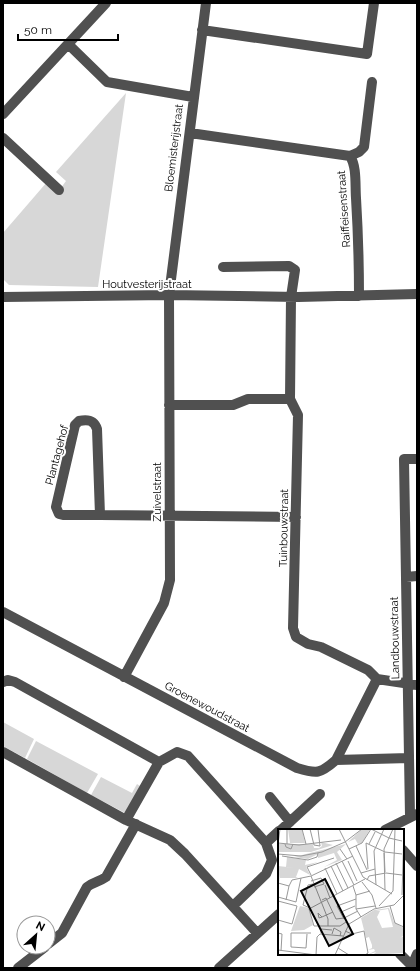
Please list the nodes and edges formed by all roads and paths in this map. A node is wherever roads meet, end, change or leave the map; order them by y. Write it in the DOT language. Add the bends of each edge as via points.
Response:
graph roads {
  1 [pos="106,3"];
  2 [pos="206,3"];
  3 [pos="374,3"];
  4 [pos="202,30"];
  5 [pos="68,44"];
  6 [pos="372,82"];
  7 [pos="193,97"];
  8 [pos="3,114"];
  9 [pos="190,133"];
  10 [pos="3,138"];
  11 [pos="350,156"];
  12 [pos="59,190"];
  13 [pos="223,266"];
  14 [pos="417,294"];
  15 [pos="169,295"];
  16 [pos="4,296"];
  17 [pos="359,296"];
  18 [pos="291,297"];
  19 [pos="290,399"];
  20 [pos="169,405"];
  21 [pos="417,459"];
  22 [pos="100,515"];
  23 [pos="296,516"];
  24 [pos="169,517"];
  25 [pos="417,576"];
  26 [pos="406,577"];
  27 [pos="3,612"];
  28 [pos="124,677"];
  29 [pos="377,679"];
  30 [pos="3,682"];
  31 [pos="412,685"];
  32 [pos="3,752"];
  33 [pos="409,758"];
  34 [pos="336,760"];
  35 [pos="160,762"];
  36 [pos="320,794"];
  37 [pos="270,797"];
  38 [pos="413,815"];
  39 [pos="131,822"];
  40 [pos="290,822"];
  41 [pos="282,829"];
  42 [pos="387,829"];
  43 [pos="278,833"];
  44 [pos="266,843"];
  45 [pos="404,851"];
  46 [pos="417,866"];
  47 [pos="233,906"];
  48 [pos="278,915"];
  49 [pos="257,933"];
  50 [pos="56,938"];
  51 [pos="417,954"];
  52 [pos="35,955"];
  53 [pos="401,955"];
  54 [pos="414,967"];
  55 [pos="18,968"];
  56 [pos="219,968"];
  1 -- 5 [label="street"];
  2 -- 4 [label="street, Bloemisterijstraat"];
  3 -- 4 [label="street" via="367,54"];
  4 -- 7 [label="street, Bloemisterijstraat"];
  5 -- 7 [label="street" via="107,82"];
  5 -- 8 [label="street"];
  6 -- 11 [label="street, Raiffeisenstraat" via="364,147"];
  7 -- 9 [label="street, Bloemisterijstraat"];
  9 -- 11 [label="street"];
  9 -- 15 [label="street, Bloemisterijstraat"];
  10 -- 12 [label="street"];
  11 -- 17 [label="street, Raiffeisenstraat" via="355,177"];
  13 -- 18 [label="street" via="289,266 295,270"];
  14 -- 17 [label="street, Houtvesterijstraat"];
  15 -- 16 [label="street, Houtvesterijstraat"];
  15 -- 18 [label="street, Houtvesterijstraat"];
  15 -- 20 [label="street, Zuivelstraat"];
  17 -- 18 [label="street, Houtvesterijstraat"];
  18 -- 19 [label="street, Tuinbouwstraat"];
  19 -- 20 [label="street" via="248,399 233,405"];
  19 -- 23 [label="street, Tuinbouwstraat" via="298,415"];
  20 -- 24 [label="street, Zuivelstraat"];
  21 -- 26 [label="street, Landbouwstraat" via="404,459"];
  22 -- 22 [label="street, Plantagehof" via="96,424 91,421 79,421 75,425 56,507 59,514 63,515"];
  22 -- 24 [label="street, Plantagehof"];
  23 -- 24 [label="street, Plantagehof"];
  23 -- 29 [label="street, Tuinbouwstraat" via="293,628 296,637 368,670"];
  24 -- 28 [label="street, Zuivelstraat" via="168,591"];
  25 -- 26 [label="street"];
  26 -- 31 [label="street, Landbouwstraat"];
  27 -- 28 [label="street, Groenewoudstraat"];
  28 -- 34 [label="street, Groenewoudstraat" via="296,768 310,772 324,771"];
  29 -- 31 [label="street, Tuinbouwstraat"];
  29 -- 34 [label="street, Landbouwstraat"];
  30 -- 35 [label="street" via="14,682"];
  31 -- 33 [label="street, Landbouwstraat"];
  32 -- 39 [label="street"];
  33 -- 34 [label="street"];
  33 -- 38 [label="street, Landbouwstraat"];
  35 -- 39 [label="street"];
  35 -- 44 [label="street" via="177,752 188,756"];
  36 -- 40 [label="street"];
  37 -- 40 [label="street"];
  38 -- 42 [label="street"];
  39 -- 47 [label="street" via="170,840"];
  39 -- 50 [label="street" via="106,877 92,882 87,887 62,933"];
  40 -- 41 [label="street"];
  43 -- 44 [label="street"];
  44 -- 47 [label="street" via="272,860 266,874"];
  45 -- 46 [label="street"];
  47 -- 49 [label="street"];
  48 -- 49 [label="street"];
  49 -- 56 [label="street"];
  51 -- 54 [label="street"];
  52 -- 55 [label="street"];
  53 -- 54 [label="street"];
}
